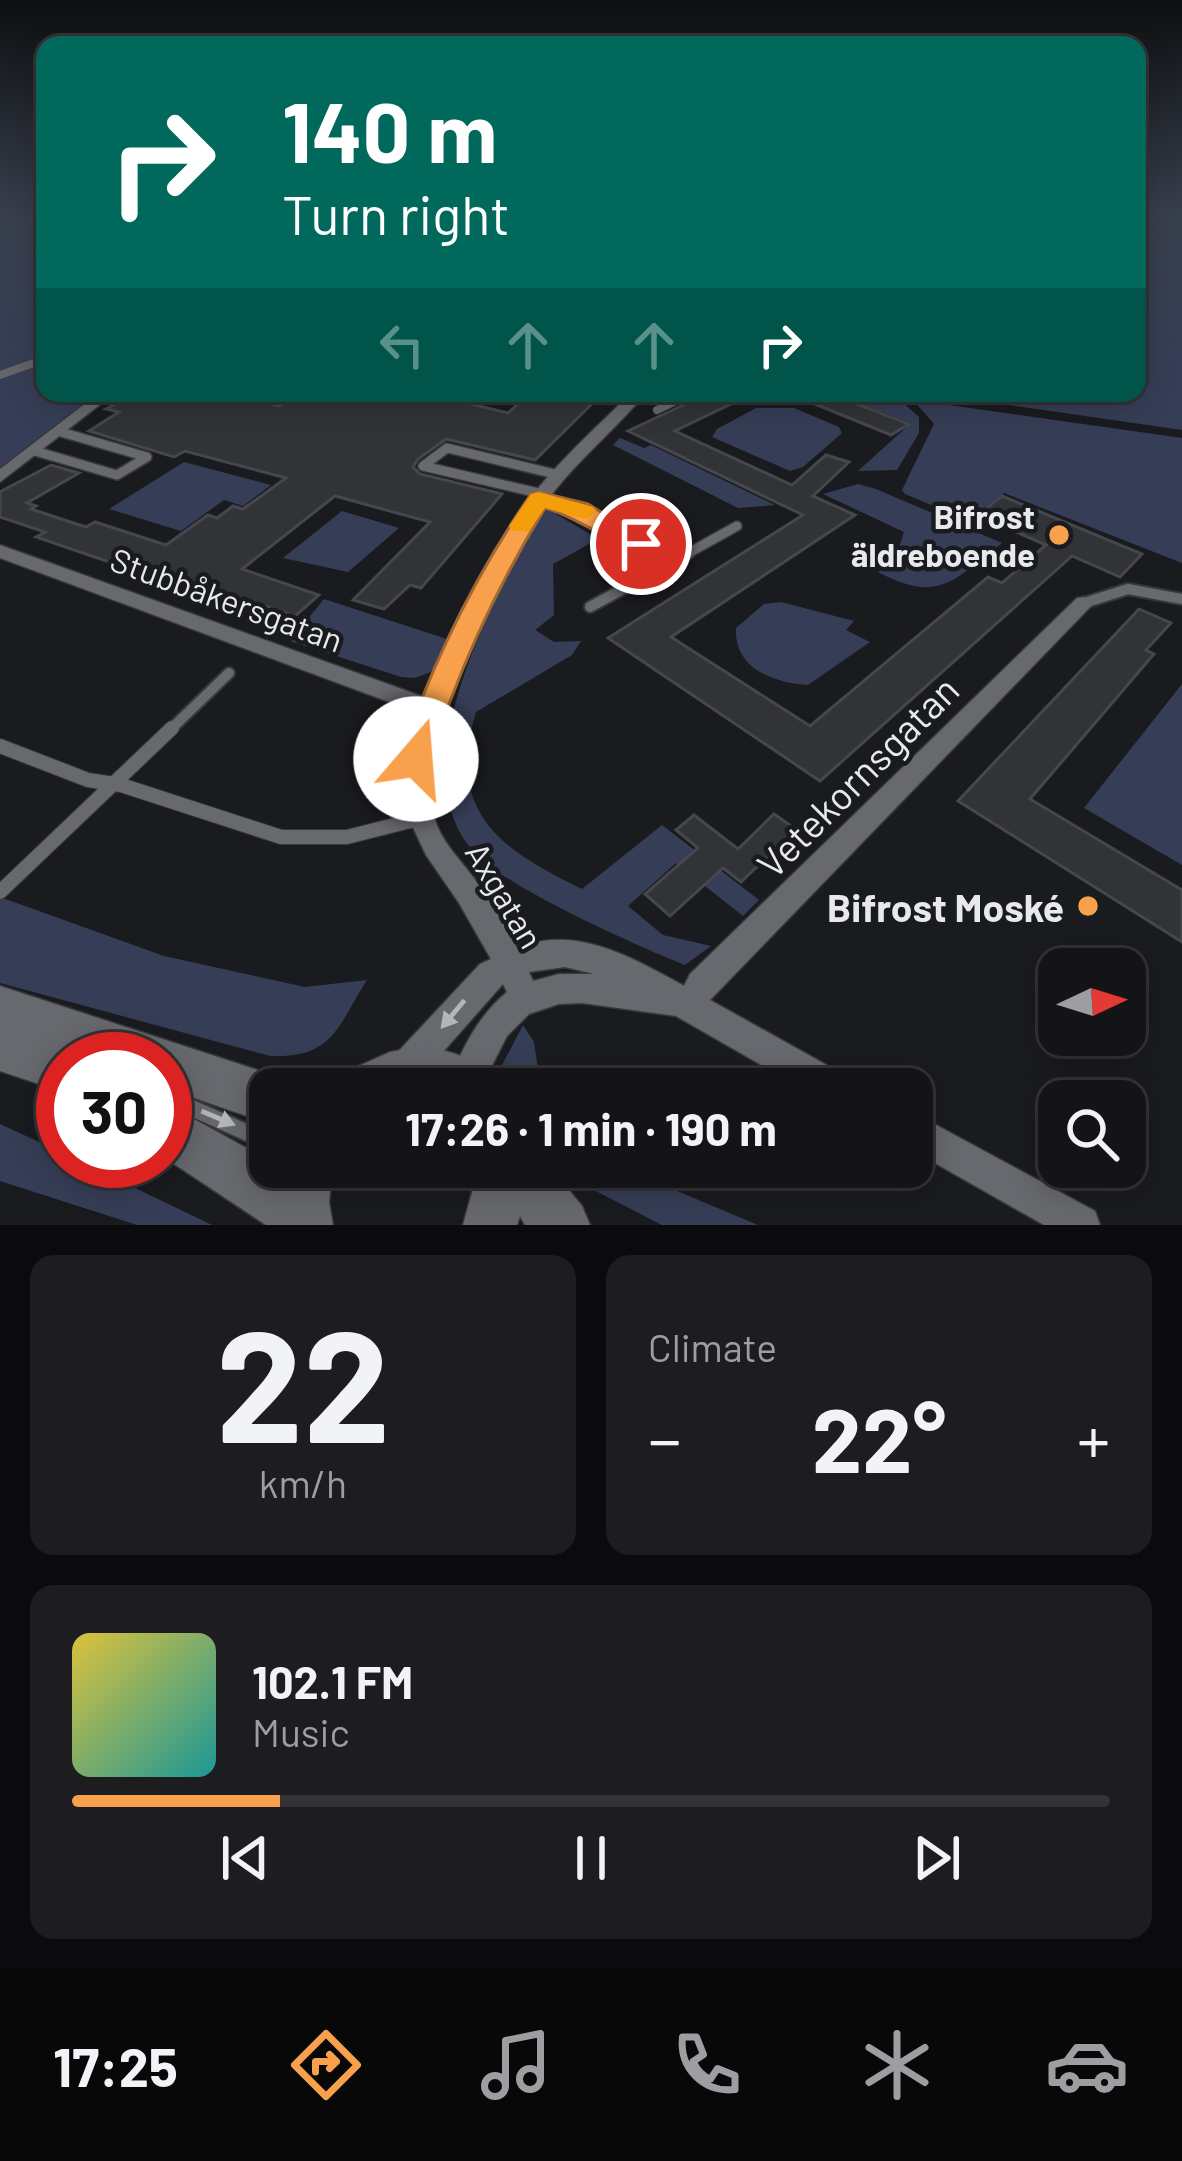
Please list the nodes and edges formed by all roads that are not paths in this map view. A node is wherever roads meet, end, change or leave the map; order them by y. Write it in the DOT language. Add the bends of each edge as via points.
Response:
graph roads {
  1 [pos="36,362"];
  2 [pos="0,375"];
  3 [pos="97,402"];
  4 [pos="647,402"];
  5 [pos="61,431"];
  6 [pos="35,451"];
  7 [pos="0,477"];
  8 [pos="547,489"];
  9 [pos="737,526"];
  10 [pos="0,551"];
  11 [pos="672,562"];
  12 [pos="1182,599"];
  13 [pos="1084,603"];
  14 [pos="590,607"];
  15 [pos="229,674"];
  16 [pos="432,707"];
  17 [pos="0,746"];
  18 [pos="110,783"];
  19 [pos="422,818"];
  20 [pos="0,892"];
  21 [pos="510,963"];
  22 [pos="525,998"];
  23 [pos="690,1006"];
  24 [pos="0,1008"];
  25 [pos="71,1032"];
  26 [pos="0,1047"];
  27 [pos="36,1059"];
  28 [pos="395,1068"];
  29 [pos="474,1068"];
  30 [pos="799,1068"];
  31 [pos="192,1073"];
  32 [pos="249,1093"];
  33 [pos="192,1108"];
  34 [pos="249,1134"];
  35 [pos="933,1142"];
  36 [pos="192,1145"];
  37 [pos="502,1188"];
  38 [pos="533,1188"];
  39 [pos="306,1204"];
  40 [pos="490,1225"];
  41 [pos="563,1225"];
  42 [pos="1081,1225"];
  1 -- 2 [label="lane"];
  3 -- 5 [label="street"];
  4 -- 8 [label="street, Axgatan"];
  5 -- 6 [label="street"];
  5 -- 6 [label="lane" via="147,457 117,475"];
  6 -- 7 [label="street"];
  8 -- 8 [label="lane" via="447,448 424,466"];
  8 -- 11 [label="lane"];
  8 -- 16 [label="street, Axgatan" via="492,573"];
  9 -- 11 [label="lane"];
  10 -- 16 [label="street, Stubbåkersgatan"];
  11 -- 14 [label="lane"];
  12 -- 13 [label="lane" via="1128,589"];
  13 -- 23 [label="street, Vetekornsgatan" via="701,985"];
  15 -- 18 [label="lane"];
  16 -- 19 [label="street, Axgatan" via="416,759"];
  17 -- 18 [label="lane"];
  18 -- 19 [label="lane" via="281,837 347,837"];
  18 -- 20 [label="lane"];
  19 -- 21 [label="street, Axgatan"];
  21 -- 22 [label="street, Axgatan"];
  21 -- 23 [label="street" via="590,956"];
  21 -- 28 [label="street, one-way"];
  22 -- 23 [label="street" via="601,989"];
  22 -- 29 [label="street" via="490,1032"];
  23 -- 30 [label="street"];
  24 -- 25 [label="main road"];
  26 -- 27 [label="main road"];
  31 -- 32 [label="main road"];
  33 -- 34 [label="lane, one-way"];
  35 -- 42 [label="street"];
  36 -- 39 [label="main road"];
  37 -- 40 [label="main road"];
  38 -- 41 [label="main road"];
}
